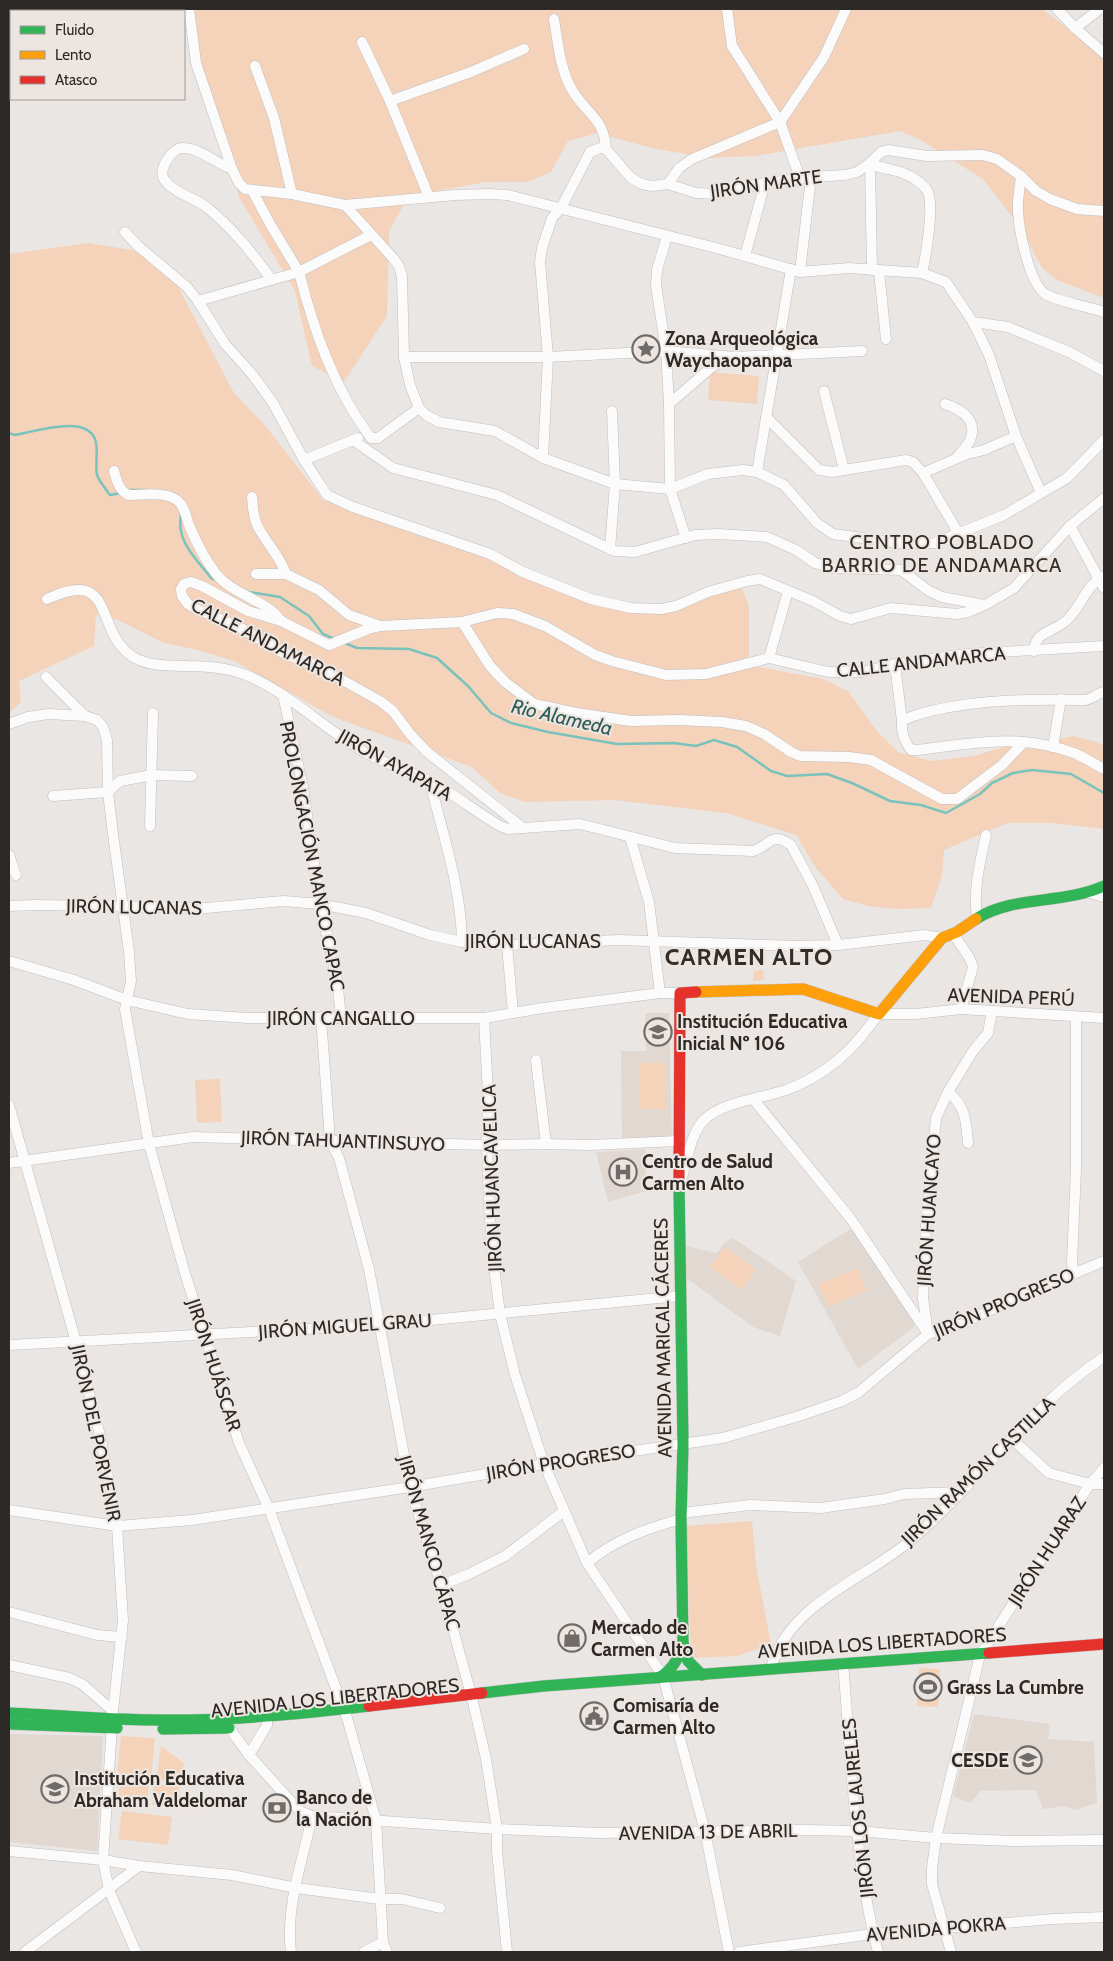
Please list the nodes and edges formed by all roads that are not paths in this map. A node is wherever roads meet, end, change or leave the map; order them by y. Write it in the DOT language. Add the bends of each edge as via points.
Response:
graph roads {
  1 [pos="189,9"];
  2 [pos="727,9"];
  3 [pos="846,9"];
  4 [pos="1057,9"];
  5 [pos="1100,9"];
  6 [pos="554,19"];
  7 [pos="1074,28"];
  8 [pos="362,42"];
  9 [pos="524,49"];
  10 [pos="1104,53"];
  11 [pos="255,66"];
  12 [pos="390,101"];
  13 [pos="780,122"];
  14 [pos="606,148"];
  15 [pos="870,163"];
  16 [pos="232,169"];
  17 [pos="811,176"];
  18 [pos="1020,176"];
  19 [pos="800,178"];
  20 [pos="765,183"];
  21 [pos="668,184"];
  22 [pos="252,190"];
  23 [pos="292,194"];
  24 [pos="429,197"];
  25 [pos="344,206"];
  26 [pos="561,208"];
  27 [pos="1104,211"];
  28 [pos="125,232"];
  29 [pos="371,235"];
  30 [pos="667,236"];
  31 [pos="745,256"];
  32 [pos="795,270"];
  33 [pos="875,271"];
  34 [pos="299,272"];
  35 [pos="922,273"];
  36 [pos="272,280"];
  37 [pos="198,301"];
  38 [pos="1104,312"];
  39 [pos="973,322"];
  40 [pos="886,339"];
  41 [pos="666,351"];
  42 [pos="862,351"];
  43 [pos="776,354"];
  44 [pos="404,357"];
  45 [pos="548,357"];
  46 [pos="735,357"];
  47 [pos="1104,371"];
  48 [pos="824,391"];
  49 [pos="669,404"];
  50 [pos="945,404"];
  51 [pos="419,408"];
  52 [pos="612,411"];
  53 [pos="766,417"];
  54 [pos="368,434"];
  55 [pos="1016,436"];
  56 [pos="353,440"];
  57 [pos="1104,440"];
  58 [pos="542,458"];
  59 [pos="955,459"];
  60 [pos="304,460"];
  61 [pos="844,470"];
  62 [pos="114,471"];
  63 [pos="757,472"];
  64 [pos="923,473"];
  65 [pos="615,484"];
  66 [pos="670,489"];
  67 [pos="1041,493"];
  68 [pos="252,497"];
  69 [pos="1104,498"];
  70 [pos="1070,526"];
  71 [pos="959,534"];
  72 [pos="686,538"];
  73 [pos="610,549"];
  74 [pos="256,574"];
  75 [pos="286,574"];
  76 [pos="1102,577"];
  77 [pos="1104,588"];
  78 [pos="788,591"];
  79 [pos="47,599"];
  80 [pos="985,605"];
  81 [pos="281,621"];
  82 [pos="462,622"];
  83 [pos="381,626"];
  84 [pos="1104,646"];
  85 [pos="1034,651"];
  86 [pos="769,658"];
  87 [pos="895,664"];
  88 [pos="46,677"];
  89 [pos="1104,692"];
  90 [pos="283,695"];
  91 [pos="1061,699"];
  92 [pos="153,713"];
  93 [pos="85,716"];
  94 [pos="902,721"];
  95 [pos="9,724"];
  96 [pos="1024,742"];
  97 [pos="1053,747"];
  98 [pos="1104,769"];
  99 [pos="152,775"];
  100 [pos="192,776"];
  101 [pos="430,782"];
  102 [pos="108,792"];
  103 [pos="53,796"];
  104 [pos="150,826"];
  105 [pos="523,828"];
  106 [pos="986,835"];
  107 [pos="630,837"];
  108 [pos="9,856"];
  109 [pos="16,875"];
  110 [pos="1104,886"];
  111 [pos="1088,893"];
  112 [pos="1104,897"];
  113 [pos="320,904"];
  114 [pos="9,906"];
  115 [pos="122,907"];
  116 [pos="977,917"];
  117 [pos="954,935"];
  118 [pos="942,938"];
  119 [pos="654,940"];
  120 [pos="462,942"];
  121 [pos="507,945"];
  122 [pos="838,945"];
  123 [pos="9,961"];
  124 [pos="660,993"];
  125 [pos="680,993"];
  126 [pos="127,1000"];
  127 [pos="961,1009"];
  128 [pos="992,1011"];
  129 [pos="513,1013"];
  130 [pos="879,1014"];
  131 [pos="321,1017"];
  132 [pos="341,1017"];
  133 [pos="1076,1017"];
  134 [pos="484,1018"];
  135 [pos="1104,1018"];
  136 [pos="536,1060"];
  137 [pos="948,1092"];
  138 [pos="754,1100"];
  139 [pos="9,1105"];
  140 [pos="330,1141"];
  141 [pos="678,1141"];
  142 [pos="968,1143"];
  143 [pos="149,1144"];
  144 [pos="546,1144"];
  145 [pos="487,1146"];
  146 [pos="24,1160"];
  147 [pos="9,1163"];
  148 [pos="679,1187"];
  149 [pos="1104,1261"];
  150 [pos="1075,1273"];
  151 [pos="680,1296"];
  152 [pos="500,1314"];
  153 [pos="379,1325"];
  154 [pos="928,1334"];
  155 [pos="204,1335"];
  156 [pos="76,1342"];
  157 [pos="9,1345"];
  158 [pos="1104,1357"];
  159 [pos="1012,1439"];
  160 [pos="683,1444"];
  161 [pos="544,1464"];
  162 [pos="1104,1468"];
  163 [pos="1090,1484"];
  164 [pos="1104,1484"];
  165 [pos="410,1487"];
  166 [pos="961,1492"];
  167 [pos="268,1509"];
  168 [pos="9,1510"];
  169 [pos="564,1510"];
  170 [pos="682,1516"];
  171 [pos="117,1526"];
  172 [pos="588,1563"];
  173 [pos="441,1585"];
  174 [pos="9,1612"];
  175 [pos="122,1637"];
  176 [pos="683,1643"];
  177 [pos="1104,1644"];
  178 [pos="980,1655"];
  179 [pos="843,1663"];
  180 [pos="9,1665"];
  181 [pos="772,1668"];
  182 [pos="702,1675"];
  183 [pos="663,1676"];
  184 [pos="472,1698"];
  185 [pos="9,1713"];
  186 [pos="345,1714"];
  187 [pos="112,1719"];
  188 [pos="267,1721"];
  189 [pos="9,1724"];
  190 [pos="226,1724"];
  191 [pos="249,1756"];
  192 [pos="312,1816"];
  193 [pos="376,1820"];
  194 [pos="497,1829"];
  195 [pos="704,1831"];
  196 [pos="858,1831"];
  197 [pos="936,1838"];
  198 [pos="1104,1840"];
  199 [pos="9,1852"];
  200 [pos="103,1860"];
  201 [pos="139,1866"];
  202 [pos="296,1888"];
  203 [pos="109,1890"];
  204 [pos="380,1899"];
  205 [pos="440,1908"];
  206 [pos="1104,1917"];
  207 [pos="943,1928"];
  208 [pos="873,1934"];
  209 [pos="383,1942"];
  210 [pos="25,1952"];
  211 [pos="136,1952"];
  212 [pos="291,1952"];
  213 [pos="364,1952"];
  214 [pos="387,1952"];
  215 [pos="507,1952"];
  216 [pos="729,1952"];
  217 [pos="739,1952"];
  218 [pos="878,1952"];
  219 [pos="951,1952"];
  1 -- 16 [label="street" via="196,64"];
  2 -- 13 [label="street" via="732,46"];
  3 -- 13 [label="street" via="824,57"];
  4 -- 7 [label="street"];
  5 -- 7 [label="street"];
  6 -- 14 [label="street" via="566,78 572,91 604,131"];
  7 -- 10 [label="street"];
  8 -- 12 [label="street"];
  9 -- 12 [label="street"];
  11 -- 23 [label="street" via="274,118"];
  12 -- 24 [label="street"];
  13 -- 19 [label="street"];
  13 -- 21 [label="street" via="692,159 679,168"];
  14 -- 21 [label="street, JIRÓN MARTE" via="631,178 652,186"];
  14 -- 26 [label="street" via="590,152"];
  15 -- 17 [label="street, JIRÓN MARTE" via="846,175"];
  15 -- 18 [label="street, JIRÓN MARTE" via="888,150 927,156 983,155 996,159"];
  15 -- 33 [label="street"];
  15 -- 35 [label="street" via="903,173 925,187 928,193 927,253"];
  16 -- 22 [label="street" via="245,189"];
  16 -- 36 [label="street" via="184,148 178,149 162,166 163,179 204,205 234,232"];
  17 -- 19 [label="street, JIRÓN MARTE"];
  17 -- 32 [label="street"];
  18 -- 27 [label="street, JIRÓN MARTE" via="1050,199 1076,209"];
  18 -- 38 [label="street" via="1018,211 1023,241 1038,288 1046,295"];
  19 -- 20 [label="street, JIRÓN MARTE"];
  20 -- 21 [label="street, JIRÓN MARTE" via="716,194 696,193"];
  20 -- 31 [label="street"];
  22 -- 23 [label="street"];
  22 -- 34 [label="street"];
  23 -- 25 [label="street"];
  24 -- 25 [label="street"];
  24 -- 26 [label="street" via="508,195"];
  25 -- 29 [label="street"];
  26 -- 30 [label="street"];
  26 -- 45 [label="street" via="552,218 540,262"];
  28 -- 37 [label="street" via="187,287"];
  29 -- 34 [label="street"];
  29 -- 44 [label="street" via="393,258 402,276"];
  30 -- 31 [label="street"];
  30 -- 41 [label="street" via="656,285"];
  31 -- 32 [label="street"];
  32 -- 33 [label="street" via="849,268"];
  32 -- 43 [label="street"];
  33 -- 35 [label="street"];
  33 -- 40 [label="street"];
  34 -- 36 [label="street"];
  34 -- 54 [label="street" via="308,308 339,388"];
  35 -- 39 [label="street" via="946,282"];
  36 -- 37 [label="street"];
  37 -- 60 [label="street" via="225,344 273,403"];
  39 -- 47 [label="street" via="1008,327 1070,352"];
  39 -- 55 [label="street" via="988,354"];
  41 -- 45 [label="street"];
  41 -- 46 [label="street"];
  41 -- 49 [label="street"];
  42 -- 43 [label="street"];
  43 -- 46 [label="street"];
  43 -- 53 [label="street"];
  44 -- 45 [label="street"];
  44 -- 51 [label="street"];
  45 -- 58 [label="street"];
  46 -- 49 [label="street" via="713,366"];
  48 -- 61 [label="street"];
  49 -- 66 [label="street"];
  50 -- 59 [label="street" via="958,408 970,419 972,426 968,445"];
  51 -- 54 [label="street" via="378,438"];
  51 -- 58 [label="street" via="439,422 494,431"];
  52 -- 65 [label="street"];
  53 -- 61 [label="street" via="819,470"];
  53 -- 63 [label="street"];
  54 -- 56 [label="street"];
  55 -- 59 [label="street"];
  55 -- 67 [label="street"];
  56 -- 60 [label="street"];
  56 -- 73 [label="street" via="394,468 497,495"];
  57 -- 67 [label="street" via="1067,478"];
  58 -- 65 [label="street"];
  59 -- 64 [label="street"];
  60 -- 78 [label="street" via="327,495 339,502 490,554 523,572 591,599 648,610 676,606 708,592 754,580"];
  61 -- 64 [label="street" via="906,460 913,462"];
  62 -- 81 [label="street" via="124,493 165,495 178,501 199,547 217,575 244,596 276,613"];
  63 -- 66 [label="street" via="708,474"];
  63 -- 71 [label="street" via="784,485 817,523 833,534 907,544 935,542"];
  64 -- 71 [label="street"];
  65 -- 66 [label="street"];
  65 -- 73 [label="street"];
  66 -- 72 [label="street"];
  67 -- 71 [label="street" via="1004,516"];
  68 -- 75 [label="street" via="258,526"];
  69 -- 70 [label="street"];
  70 -- 76 [label="street"];
  70 -- 80 [label="street" via="1014,588"];
  72 -- 73 [label="street" via="635,552"];
  72 -- 80 [label="street" via="718,534 767,537 832,568 901,570 942,597"];
  74 -- 75 [label="street"];
  75 -- 83 [label="street" via="318,590 349,615"];
  76 -- 77 [label="street"];
  76 -- 85 [label="street" via="1067,620 1038,636"];
  78 -- 80 [label="street" via="851,619 891,608 956,614"];
  78 -- 86 [label="street"];
  79 -- 90 [label="street, JIRÓN AYAPATA" via="79,589 89,592 98,600 124,651 140,661 154,665 228,669 251,677"];
  81 -- 83 [label="street, CALLE ANDAMARCA" via="329,645"];
  81 -- 105 [label="street, CALLE ANDAMARCA" via="248,611 191,582 181,589 185,600 196,609 239,627 281,652 319,667 380,701 393,711 428,752"];
  82 -- 83 [label="street, CALLE ANDAMARCA"];
  82 -- 86 [label="street, CALLE ANDAMARCA" via="513,614 545,626 612,661 666,675 706,674"];
  82 -- 96 [label="street" via="490,666 534,704 576,714 631,721 679,720 746,726 800,756 871,760 942,799 956,799 1002,765"];
  84 -- 85 [label="street, CALLE ANDAMARCA"];
  85 -- 87 [label="street, CALLE ANDAMARCA" via="966,654"];
  86 -- 87 [label="street, CALLE ANDAMARCA" via="828,672 862,672"];
  87 -- 94 [label="street"];
  88 -- 93 [label="street, JIRÓN HUÁSCAR"];
  89 -- 91 [label="street" via="1092,699"];
  90 -- 101 [label="street, JIRÓN AYAPATA" via="364,752"];
  90 -- 113 [label="street, PROLONGACIÓN MANCO CAPAC" via="303,787"];
  91 -- 94 [label="street" via="981,702 910,716"];
  91 -- 97 [label="street"];
  92 -- 99 [label="street"];
  93 -- 95 [label="street" via="49,714"];
  93 -- 102 [label="street, JIRÓN HUÁSCAR" via="97,720 107,740"];
  94 -- 96 [label="street" via="903,737 911,750 1007,740"];
  96 -- 97 [label="street"];
  97 -- 98 [label="street" via="1076,753"];
  99 -- 100 [label="street"];
  99 -- 102 [label="street" via="120,781"];
  99 -- 104 [label="street"];
  101 -- 105 [label="street, JIRÓN AYAPATA" via="500,826"];
  101 -- 120 [label="street" via="456,886"];
  102 -- 103 [label="street"];
  102 -- 115 [label="street, JIRÓN HUÁSCAR"];
  105 -- 107 [label="street, JIRÓN AYAPATA" via="580,824"];
  106 -- 116 [label="street" via="978,868"];
  107 -- 119 [label="street" via="649,902"];
  107 -- 122 [label="street, JIRÓN AYAPATA" via="676,848 753,851 763,848 771,840 785,840 791,845 813,886"];
  108 -- 109 [label="street"];
  110 -- 111 [label="street"];
  111 -- 112 [label="street"];
  111 -- 116 [label="street" via="1000,906"];
  113 -- 115 [label="street, JIRÓN LUCANAS" via="283,901 206,908"];
  113 -- 120 [label="street, JIRÓN LUCANAS" via="366,913 430,935"];
  113 -- 132 [label="street, PROLONGACIÓN MANCO CAPAC" via="337,980"];
  114 -- 115 [label="street, JIRÓN LUCANAS"];
  115 -- 126 [label="street, JIRÓN HUÁSCAR" via="130,952 131,981"];
  116 -- 117 [label="street"];
  117 -- 118 [label="street"];
  117 -- 127 [label="street" via="973,967"];
  118 -- 122 [label="street, JIRÓN LUCANAS" via="925,935"];
  118 -- 130 [label="street"];
  119 -- 121 [label="street, JIRÓN LUCANAS"];
  119 -- 122 [label="street, JIRÓN LUCANAS"];
  119 -- 124 [label="street"];
  120 -- 121 [label="street, JIRÓN LUCANAS"];
  121 -- 129 [label="street"];
  123 -- 126 [label="street, JIRÓN CANGALLO"];
  124 -- 125 [label="street, JIRÓN CANGALLO"];
  124 -- 129 [label="street, JIRÓN CANGALLO"];
  125 -- 130 [label="street, AVENIDA PERÚ" via="803,989"];
  125 -- 141 [label="street, AVENIDA MARICAL CÁCERES"];
  126 -- 131 [label="street, JIRÓN CANGALLO" via="188,1014 247,1018"];
  126 -- 143 [label="street, JIRÓN HUÁSCAR" via="125,1009"];
  127 -- 128 [label="street, AVENIDA PERÚ"];
  127 -- 130 [label="street, AVENIDA PERÚ"];
  128 -- 133 [label="street, AVENIDA PERÚ"];
  128 -- 137 [label="street, JIRÓN HUANCAYO" via="988,1033"];
  129 -- 134 [label="street, JIRÓN CANGALLO"];
  130 -- 138 [label="street" via="847,1052 810,1079"];
  131 -- 132 [label="street, JIRÓN CANGALLO"];
  131 -- 140 [label="street, JIRÓN MANCO CÁPAC"];
  132 -- 134 [label="street, JIRÓN CANGALLO"];
  133 -- 135 [label="street, AVENIDA PERÚ"];
  133 -- 150 [label="street" via="1072,1264"];
  134 -- 145 [label="street, JIRÓN HUANCAVELICA"];
  136 -- 144 [label="street"];
  137 -- 142 [label="street" via="958,1099 964,1112"];
  137 -- 154 [label="street, JIRÓN HUANCAYO" via="936,1118 928,1187 924,1298"];
  138 -- 148 [label="street" via="725,1107 703,1121 692,1140"];
  138 -- 154 [label="street" via="851,1218"];
  139 -- 146 [label="street, JIRÓN DEL PORVENIR"];
  140 -- 143 [label="street, JIRÓN TAHUANTINSUYO" via="194,1137"];
  140 -- 145 [label="street, JIRÓN TAHUANTINSUYO"];
  140 -- 153 [label="street, JIRÓN MANCO CÁPAC" via="339,1158 369,1268"];
  141 -- 144 [label="street, JIRÓN TAHUANTINSUYO"];
  141 -- 148 [label="street, AVENIDA MARICAL CÁCERES"];
  143 -- 146 [label="street, JIRÓN TAHUANTINSUYO"];
  143 -- 155 [label="street, JIRÓN HUÁSCAR"];
  144 -- 145 [label="street, JIRÓN TAHUANTINSUYO"];
  145 -- 152 [label="street, JIRÓN HUANCAVELICA" via="489,1206"];
  146 -- 147 [label="street, JIRÓN TAHUANTINSUYO"];
  146 -- 156 [label="street, JIRÓN DEL PORVENIR"];
  148 -- 151 [label="street, AVENIDA MARICAL CÁCERES"];
  149 -- 150 [label="street, JIRÓN PROGRESO"];
  150 -- 154 [label="street, JIRÓN PROGRESO" via="962,1324"];
  151 -- 152 [label="street, JIRÓN MIGUEL GRAU"];
  151 -- 160 [label="street, AVENIDA MARICAL CÁCERES"];
  152 -- 153 [label="street, JIRÓN MIGUEL GRAU"];
  152 -- 161 [label="street, JIRÓN HUANCAVELICA"];
  153 -- 155 [label="street, JIRÓN MIGUEL GRAU"];
  153 -- 165 [label="street, JIRÓN MANCO CÁPAC"];
  154 -- 160 [label="street, JIRÓN PROGRESO" via="859,1392 842,1402 723,1438"];
  155 -- 156 [label="street, JIRÓN MIGUEL GRAU"];
  155 -- 167 [label="street, JIRÓN HUÁSCAR" via="240,1443"];
  156 -- 157 [label="street, JIRÓN MIGUEL GRAU"];
  156 -- 171 [label="street, JIRÓN DEL PORVENIR" via="101,1439"];
  158 -- 159 [label="street, JIRÓN RAMÓN CASTILLA" via="1059,1393"];
  159 -- 163 [label="street" via="1046,1471"];
  159 -- 166 [label="street, JIRÓN RAMÓN CASTILLA"];
  160 -- 161 [label="street, JIRÓN PROGRESO"];
  160 -- 170 [label="street, AVENIDA MARICAL CÁCERES"];
  161 -- 165 [label="street, JIRÓN PROGRESO"];
  161 -- 169 [label="street, JIRÓN HUANCAVELICA"];
  162 -- 163 [label="street, JIRÓN HUARAZ"];
  163 -- 164 [label="street"];
  163 -- 178 [label="street, JIRÓN HUARAZ"];
  165 -- 167 [label="street, JIRÓN PROGRESO"];
  165 -- 173 [label="street, JIRÓN MANCO CÁPAC"];
  166 -- 170 [label="street" via="904,1494 820,1508 750,1505"];
  166 -- 181 [label="street, JIRÓN RAMÓN CASTILLA" via="911,1540 818,1602 785,1637"];
  167 -- 171 [label="street, JIRÓN PROGRESO"];
  167 -- 186 [label="street, JIRÓN HUÁSCAR"];
  168 -- 171 [label="street, JIRÓN PROGRESO"];
  169 -- 172 [label="street, JIRÓN HUANCAVELICA"];
  169 -- 173 [label="street" via="505,1556"];
  170 -- 172 [label="street" via="646,1529 596,1555"];
  170 -- 176 [label="street, AVENIDA MARICAL CÁCERES"];
  171 -- 175 [label="street, JIRÓN DEL PORVENIR"];
  172 -- 183 [label="street, JIRÓN HUANCAVELICA"];
  173 -- 184 [label="street, JIRÓN MANCO CÁPAC"];
  174 -- 175 [label="street" via="97,1635"];
  175 -- 187 [label="street, JIRÓN DEL PORVENIR"];
  176 -- 182 [label="street, AVENIDA MARICAL CÁCERES" via="688,1661"];
  176 -- 183 [label="street" via="679,1659"];
  177 -- 178 [label="street, AVENIDA LOS LIBERTADORES"];
  178 -- 179 [label="street, AVENIDA LOS LIBERTADORES"];
  178 -- 197 [label="street, JIRÓN HUARAZ"];
  179 -- 181 [label="street, AVENIDA LOS LIBERTADORES"];
  179 -- 196 [label="street, JIRÓN LOS LAURELES"];
  180 -- 187 [label="street" via="69,1678 82,1684"];
  181 -- 182 [label="street, AVENIDA LOS LIBERTADORES"];
  182 -- 183 [label="street, AVENIDA LOS LIBERTADORES"];
  183 -- 184 [label="street, AVENIDA LOS LIBERTADORES" via="642,1685"];
  183 -- 195 [label="street, JIRÓN HUANCAVELICA"];
  184 -- 186 [label="street, AVENIDA LOS LIBERTADORES"];
  184 -- 194 [label="street, JIRÓN MANCO CÁPAC"];
  185 -- 187 [label="street, AVENIDA LOS LIBERTADORES"];
  186 -- 188 [label="street, AVENIDA LOS LIBERTADORES"];
  186 -- 193 [label="street, JIRÓN HUÁSCAR"];
  187 -- 189 [label="street, AVENIDA LOS LIBERTADORES"];
  187 -- 190 [label="street, AVENIDA LOS LIBERTADORES"];
  187 -- 200 [label="street, JIRÓN DEL PORVENIR"];
  188 -- 190 [label="street, AVENIDA LOS LIBERTADORES"];
  188 -- 191 [label="street"];
  190 -- 191 [label="street"];
  191 -- 192 [label="street" via="301,1812"];
  192 -- 193 [label="street, AVENIDA 13 DE ABRIL"];
  192 -- 202 [label="street"];
  193 -- 194 [label="street, AVENIDA 13 DE ABRIL"];
  193 -- 204 [label="street, JIRÓN HUÁSCAR"];
  194 -- 195 [label="street, AVENIDA 13 DE ABRIL" via="599,1833"];
  194 -- 215 [label="street, JIRÓN MANCO CÁPAC"];
  195 -- 196 [label="street, AVENIDA 13 DE ABRIL"];
  195 -- 216 [label="street, JIRÓN HUANCAVELICA"];
  196 -- 197 [label="street, AVENIDA 13 DE ABRIL"];
  196 -- 208 [label="street, JIRÓN LOS LAURELES"];
  197 -- 198 [label="street, AVENIDA 13 DE ABRIL"];
  197 -- 207 [label="street, JIRÓN HUARAZ" via="932,1884"];
  199 -- 200 [label="street"];
  200 -- 201 [label="street"];
  200 -- 203 [label="street, JIRÓN DEL PORVENIR"];
  201 -- 202 [label="street" via="232,1875"];
  201 -- 203 [label="street"];
  202 -- 204 [label="street"];
  202 -- 212 [label="street" via="289,1932"];
  203 -- 210 [label="street"];
  203 -- 211 [label="street"];
  204 -- 205 [label="street" via="402,1899"];
  204 -- 209 [label="street, JIRÓN HUÁSCAR"];
  206 -- 207 [label="street, AVENIDA POKRA"];
  207 -- 208 [label="street, AVENIDA POKRA"];
  207 -- 219 [label="street, JIRÓN HUARAZ"];
  208 -- 217 [label="street, AVENIDA POKRA"];
  208 -- 218 [label="street, JIRÓN LOS LAURELES"];
  209 -- 213 [label="street"];
  209 -- 214 [label="street, JIRÓN HUÁSCAR"];
}
